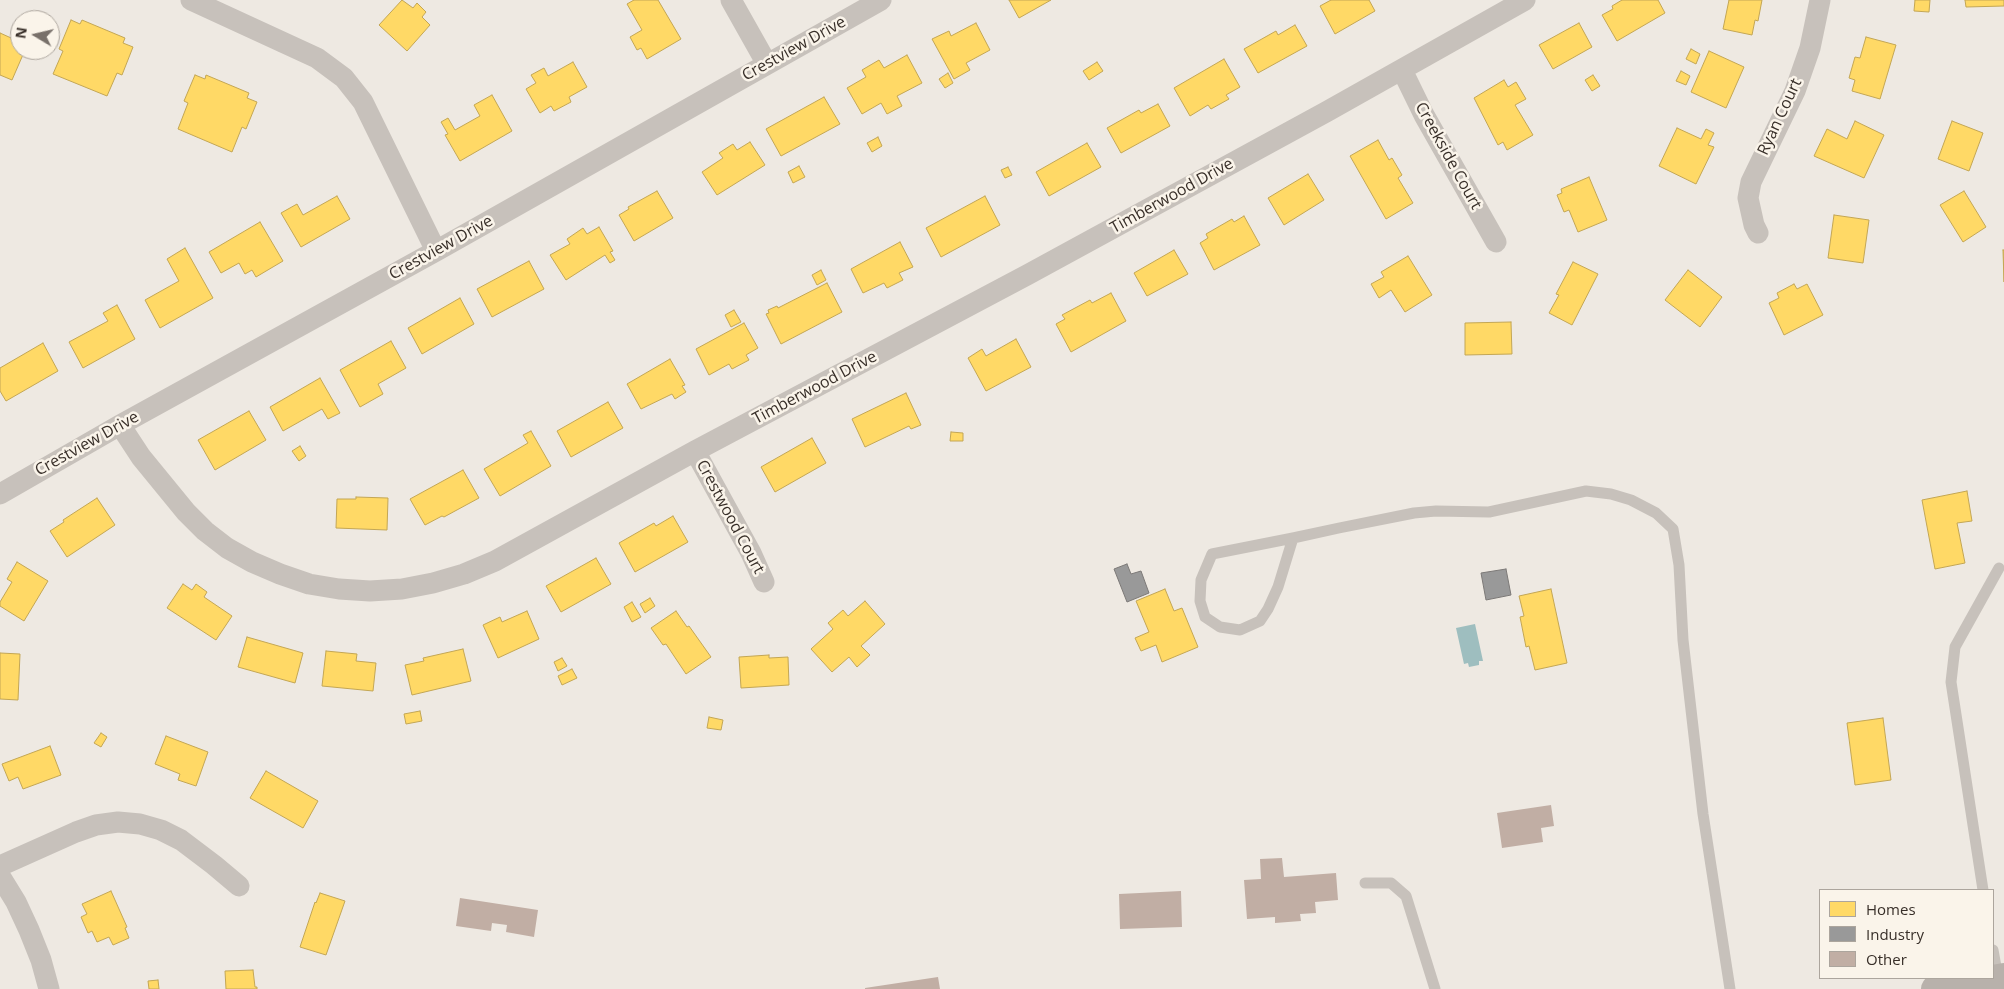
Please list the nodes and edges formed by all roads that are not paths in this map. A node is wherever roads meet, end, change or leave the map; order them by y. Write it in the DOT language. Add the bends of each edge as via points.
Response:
graph roads {
  1 [pos="192,0"];
  2 [pos="731,0"];
  3 [pos="881,0"];
  4 [pos="1525,0"];
  5 [pos="1820,0"];
  6 [pos="767,64"];
  7 [pos="1402,70"];
  8 [pos="1758,232"];
  9 [pos="1496,242"];
  10 [pos="436,251"];
  11 [pos="120,425"];
  12 [pos="695,451"];
  13 [pos="0,494"];
  14 [pos="1293,538"];
  15 [pos="1999,568"];
  16 [pos="764,582"];
  17 [pos="0,866"];
  18 [pos="0,876"];
  19 [pos="1365,883"];
  20 [pos="239,886"];
  21 [pos="1983,889"];
  22 [pos="1994,955"];
  23 [pos="2000,982"];
  24 [pos="49,989"];
  25 [pos="1435,989"];
  26 [pos="1730,989"];
  27 [pos="1935,989"];
  1 -- 10 [label="street" via="317,58 344,78 363,102"];
  2 -- 6 [label="street"];
  3 -- 6 [label="street, Crestview Drive"];
  4 -- 7 [label="street, Timberwood Drive"];
  5 -- 8 [label="street, Ryan Court" via="1810,48 1794,91 1751,182 1748,198"];
  6 -- 10 [label="street, Crestview Drive"];
  7 -- 9 [label="street, Creekside Court"];
  7 -- 12 [label="street, Timberwood Drive" via="1036,271"];
  10 -- 11 [label="street, Crestview Drive"];
  11 -- 12 [label="street, Timberwood Drive" via="169,493 205,531 227,548 308,584 370,591 433,583 495,561"];
  11 -- 13 [label="street, Crestview Drive"];
  12 -- 16 [label="street, Crestwood Court"];
  14 -- 14 [label="lane" via="1212,554 1201,580 1200,601 1205,617 1220,627 1240,630 1260,621 1278,587"];
  14 -- 26 [label="lane" via="1414,513 1489,512 1586,490 1631,500 1656,513 1673,528 1703,814"];
  15 -- 21 [label="lane" via="1955,647 1951,682"];
  17 -- 20 [label="street" via="76,832 118,822 161,830 180,840"];
  18 -- 24 [label="street" via="29,930 42,960"];
  19 -- 25 [label="lane" via="1391,883 1406,896"];
  22 -- 23 [label="lane"];
  23 -- 27 [label="main road"];
}
